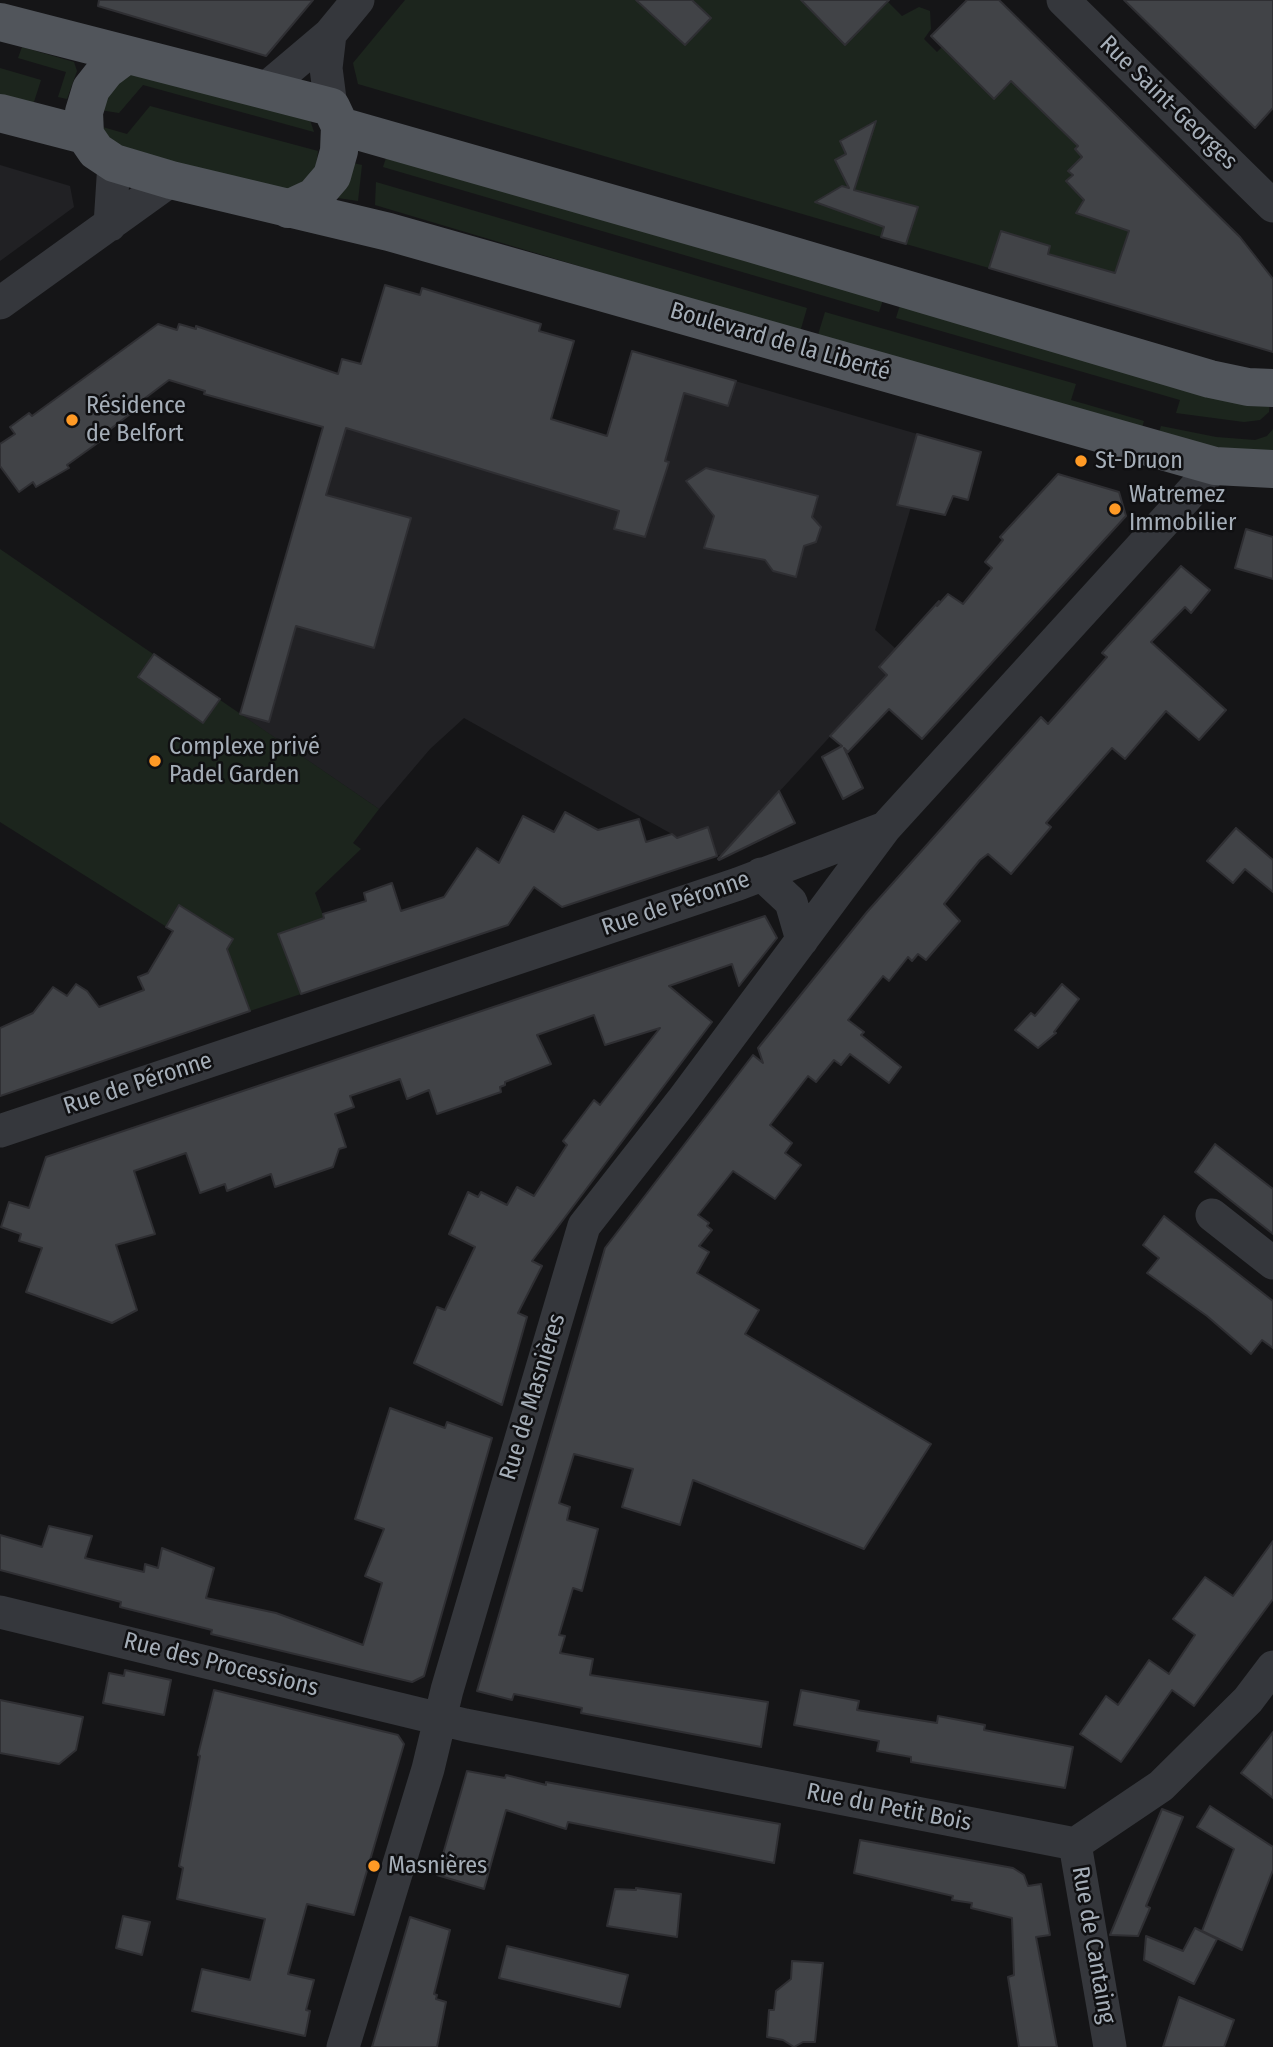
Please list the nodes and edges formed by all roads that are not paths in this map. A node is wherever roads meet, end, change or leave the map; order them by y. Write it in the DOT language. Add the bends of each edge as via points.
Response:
graph roads {
  1 [pos="358,0"];
  2 [pos="1063,0"];
  3 [pos="0,22"];
  4 [pos="330,34"];
  5 [pos="127,55"];
  6 [pos="265,89"];
  7 [pos="0,113"];
  8 [pos="335,117"];
  9 [pos="85,135"];
  10 [pos="114,163"];
  11 [pos="171,180"];
  12 [pos="1273,206"];
  13 [pos="288,209"];
  14 [pos="110,225"];
  15 [pos="0,303"];
  16 [pos="1273,387"];
  17 [pos="1215,466"];
  18 [pos="1273,469"];
  19 [pos="884,828"];
  20 [pos="761,874"];
  21 [pos="803,940"];
  22 [pos="0,1130"];
  23 [pos="1212,1215"];
  24 [pos="1273,1263"];
  25 [pos="0,1612"];
  26 [pos="1273,1667"];
  27 [pos="441,1718"];
  28 [pos="1075,1844"];
  29 [pos="342,2047"];
  30 [pos="1110,2047"];
  1 -- 4 [label="street"];
  2 -- 12 [label="street, Rue Saint-Georges"];
  3 -- 5 [label="main road"];
  4 -- 6 [label="street"];
  4 -- 8 [label="street" via="326,68"];
  5 -- 6 [label="main road"];
  5 -- 9 [label="main road" via="106,70 92,89 84,112"];
  6 -- 8 [label="main road"];
  7 -- 9 [label="main road"];
  8 -- 13 [label="main road" via="339,151 332,176 314,197"];
  8 -- 16 [label="main road" via="1210,379"];
  9 -- 10 [label="main road, Boulevard de la Liberté" via="96,151"];
  10 -- 11 [label="main road, Boulevard de la Liberté"];
  10 -- 14 [label="street"];
  11 -- 13 [label="main road, Boulevard de la Liberté"];
  11 -- 14 [label="street"];
  13 -- 17 [label="main road, Boulevard de la Liberté" via="389,232"];
  14 -- 15 [label="street"];
  17 -- 18 [label="main road, Boulevard de la Liberté"];
  17 -- 19 [label="street, Rue de Péronne"];
  19 -- 20 [label="street, Rue de Péronne"];
  19 -- 21 [label="street, Rue de Masnières"];
  20 -- 21 [label="street" via="791,902"];
  20 -- 22 [label="street, Rue de Péronne"];
  21 -- 27 [label="street, Rue de Masnières" via="584,1226"];
  23 -- 24 [label="street"];
  25 -- 27 [label="street, Rue des Processions"];
  26 -- 28 [label="street" via="1248,1700 1161,1786"];
  27 -- 28 [label="street, Rue du Petit Bois"];
  27 -- 29 [label="street, Rue de Masnières"];
  28 -- 30 [label="street, Rue de Cantaing"];
}
